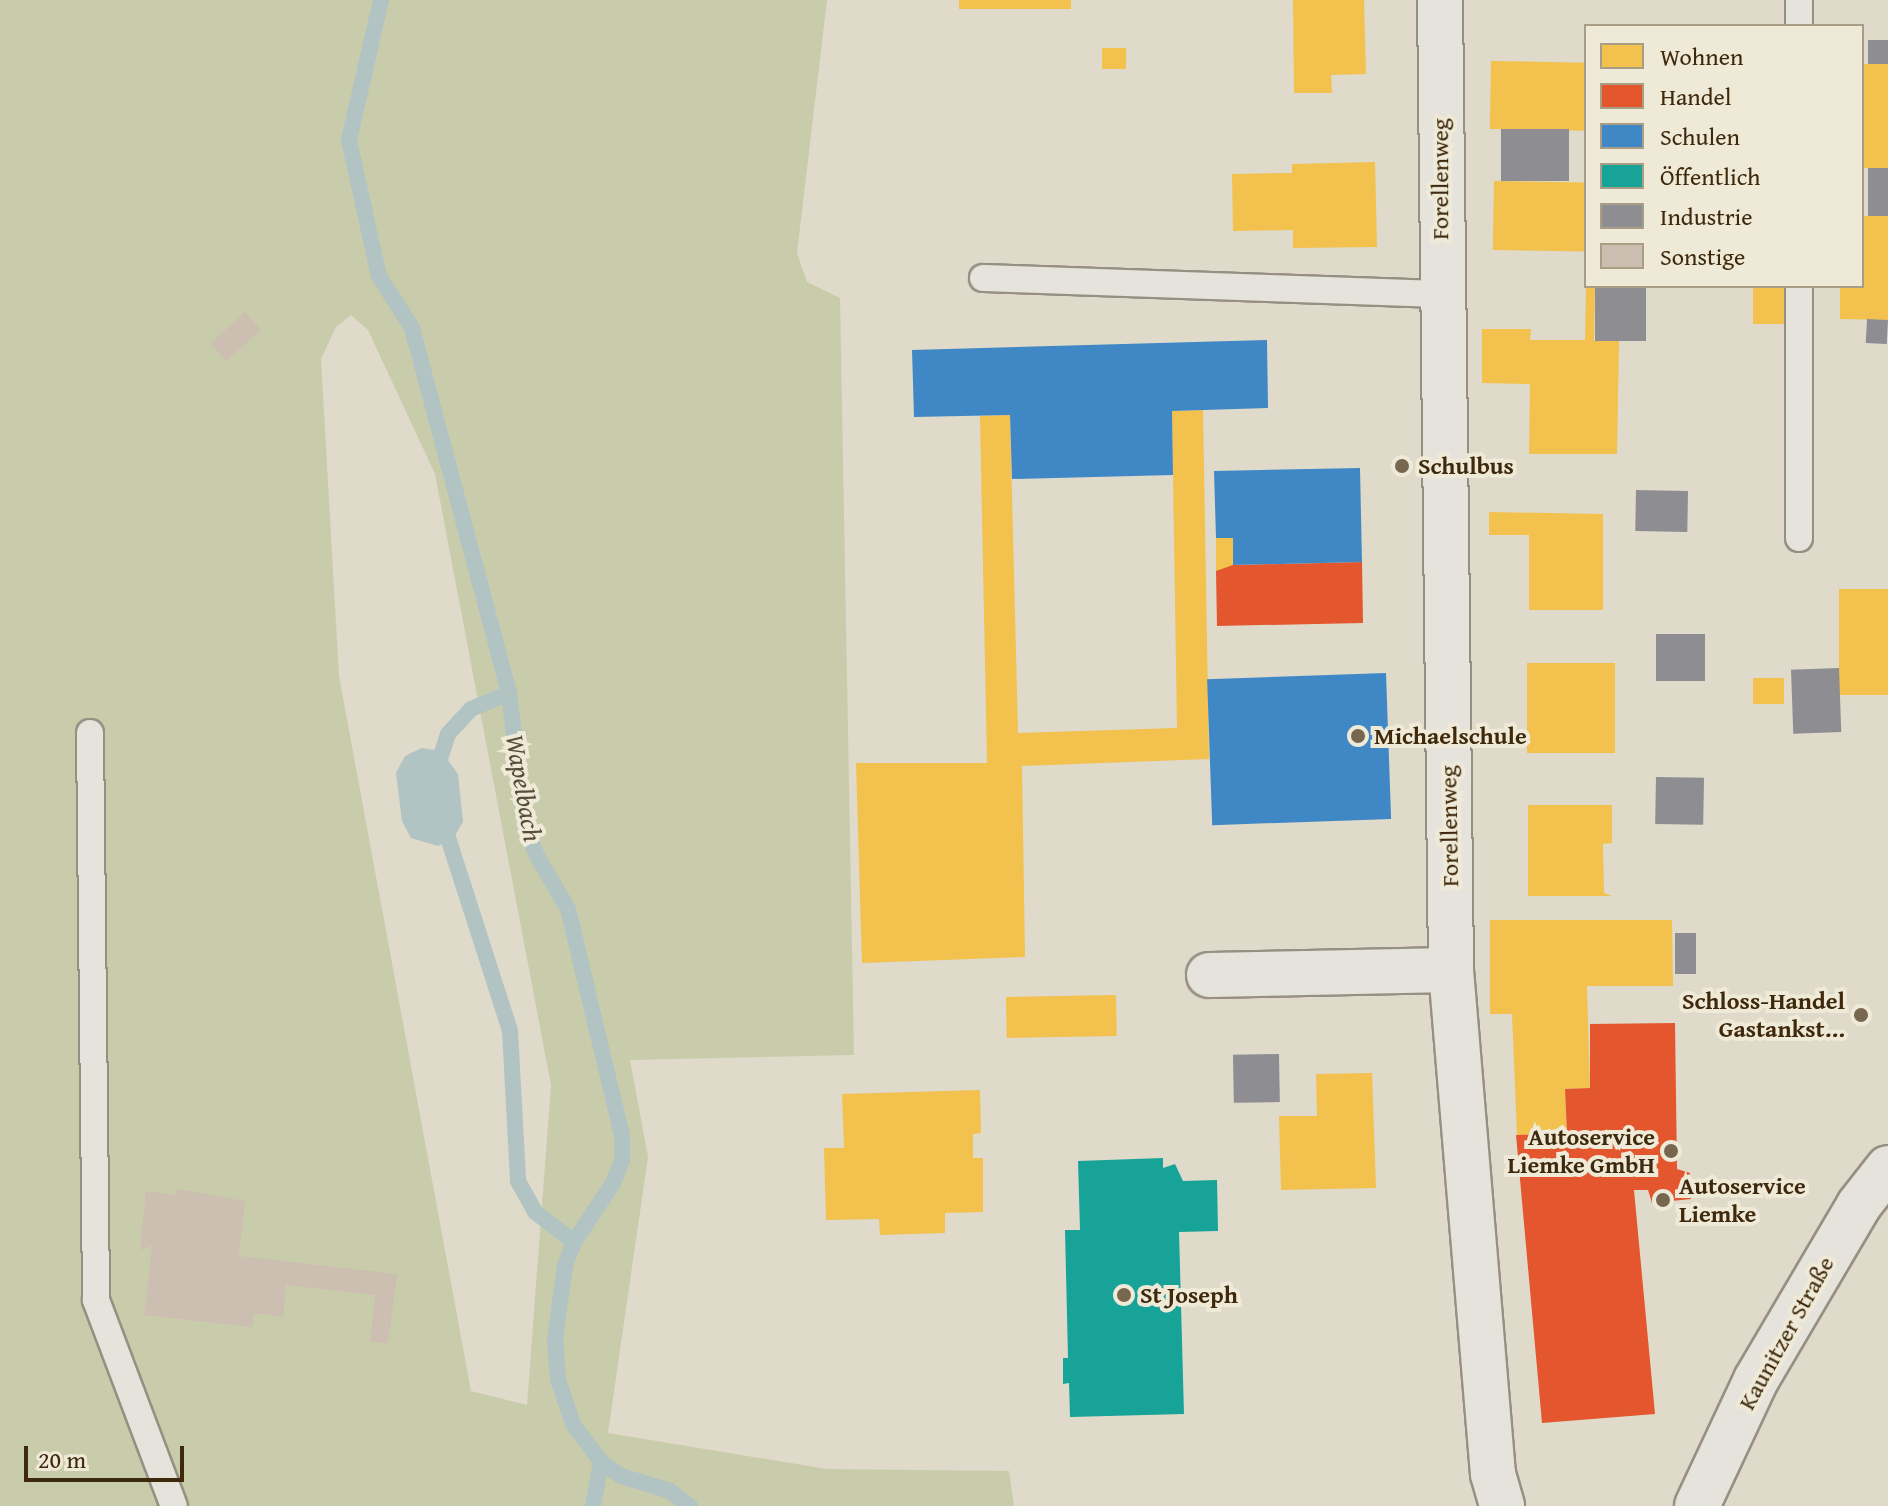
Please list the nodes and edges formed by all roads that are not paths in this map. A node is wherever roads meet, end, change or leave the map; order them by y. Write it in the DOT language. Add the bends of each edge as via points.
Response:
graph roads {
  1 [pos="1440,0"];
  2 [pos="1799,0"];
  3 [pos="1799,24"];
  4 [pos="983,278"];
  5 [pos="1799,288"];
  6 [pos="1440,294"];
  7 [pos="1799,538"];
  8 [pos="90,733"];
  9 [pos="1451,970"];
  10 [pos="1209,975"];
  11 [pos="1888,1168"];
  12 [pos="174,1506"];
  13 [pos="1502,1506"];
  14 [pos="1697,1506"];
  1 -- 6 [label="street, Forellenweg"];
  2 -- 3 [label="lane"];
  4 -- 6 [label="lane"];
  5 -- 7 [label="lane"];
  6 -- 9 [label="street, Forellenweg"];
  8 -- 12 [label="lane" via="96,1300"];
  9 -- 10 [label="street"];
  9 -- 13 [label="street, Forellenweg" via="1493,1474"];
  11 -- 14 [label="street, Kaunitzer Straße" via="1859,1205 1756,1380"];
}
